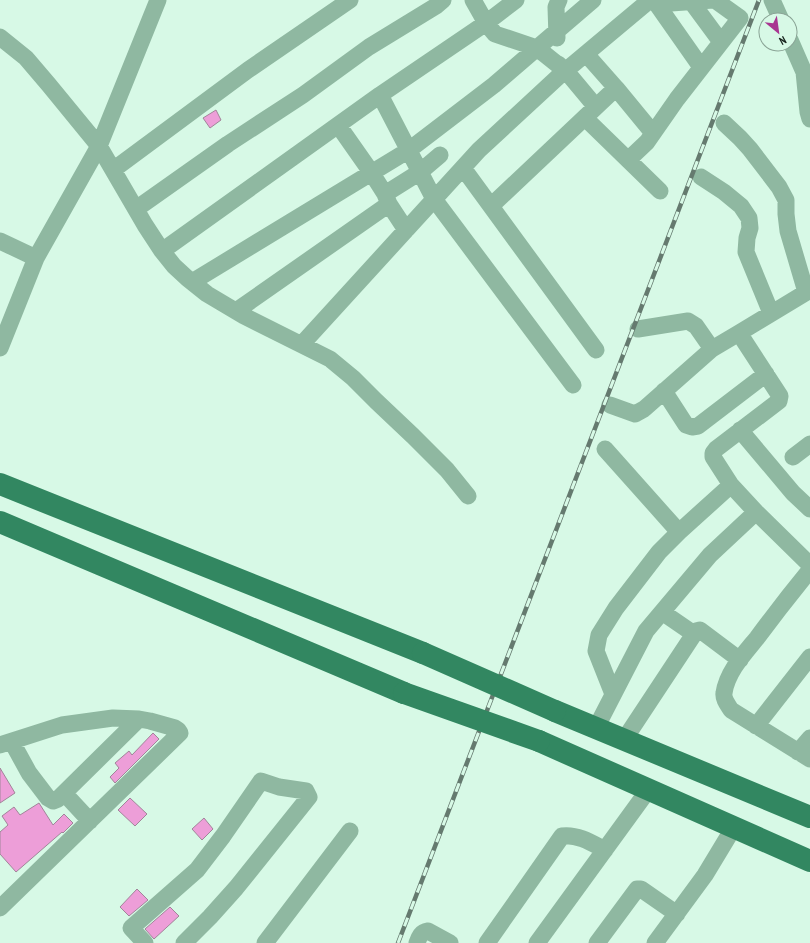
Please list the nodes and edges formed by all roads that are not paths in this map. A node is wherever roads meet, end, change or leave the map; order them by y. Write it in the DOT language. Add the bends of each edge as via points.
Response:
graph roads {
  1 [pos="158,0"];
  2 [pos="350,0"];
  3 [pos="473,0"];
  4 [pos="516,0"];
  5 [pos="559,0"];
  6 [pos="593,0"];
  7 [pos="714,0"];
  8 [pos="772,0"];
  9 [pos="655,1"];
  10 [pos="691,1"];
  11 [pos="437,2"];
  12 [pos="777,12"];
  13 [pos="486,23"];
  14 [pos="557,31"];
  15 [pos="0,37"];
  16 [pos="721,42"];
  17 [pos="537,48"];
  18 [pos="798,51"];
  19 [pos="586,54"];
  20 [pos="806,62"];
  21 [pos="561,67"];
  22 [pos="701,68"];
  23 [pos="616,88"];
  24 [pos="380,95"];
  25 [pos="590,113"];
  26 [pos="810,120"];
  27 [pos="724,123"];
  28 [pos="338,125"];
  29 [pos="653,133"];
  30 [pos="427,136"];
  31 [pos="99,146"];
  32 [pos="409,150"];
  33 [pos="440,155"];
  34 [pos="628,160"];
  35 [pos="113,170"];
  36 [pos="371,172"];
  37 [pos="420,172"];
  38 [pos="458,172"];
  39 [pos="701,177"];
  40 [pos="660,192"];
  41 [pos="387,199"];
  42 [pos="434,199"];
  43 [pos="491,206"];
  44 [pos="136,210"];
  45 [pos="406,230"];
  46 [pos="0,241"];
  47 [pos="162,252"];
  48 [pos="36,258"];
  49 [pos="192,282"];
  50 [pos="808,291"];
  51 [pos="236,311"];
  52 [pos="771,313"];
  53 [pos="638,329"];
  54 [pos="739,333"];
  55 [pos="302,344"];
  56 [pos="0,348"];
  57 [pos="712,349"];
  58 [pos="596,350"];
  59 [pos="766,374"];
  60 [pos="573,386"];
  61 [pos="664,391"];
  62 [pos="610,405"];
  63 [pos="740,430"];
  64 [pos="810,444"];
  65 [pos="605,449"];
  66 [pos="793,457"];
  67 [pos="0,484"];
  68 [pos="731,485"];
  69 [pos="468,496"];
  70 [pos="810,509"];
  71 [pos="756,512"];
  72 [pos="0,522"];
  73 [pos="679,532"];
  74 [pos="810,565"];
  75 [pos="810,570"];
  76 [pos="662,612"];
  77 [pos="694,634"];
  78 [pos="810,657"];
  79 [pos="740,660"];
  80 [pos="613,694"];
  81 [pos="139,719"];
  82 [pos="756,726"];
  83 [pos="596,728"];
  84 [pos="810,738"];
  85 [pos="624,740"];
  86 [pos="6,743"];
  87 [pos="804,755"];
  88 [pos="649,790"];
  89 [pos="64,793"];
  90 [pos="810,817"];
  91 [pos="90,821"];
  92 [pos="734,827"];
  93 [pos="350,831"];
  94 [pos="605,850"];
  95 [pos="810,861"];
  96 [pos="0,908"];
  97 [pos="676,914"];
  98 [pos="145,943"];
  99 [pos="184,943"];
  100 [pos="265,943"];
  101 [pos="417,943"];
  102 [pos="450,943"];
  103 [pos="487,943"];
  104 [pos="537,943"];
  105 [pos="597,943"];
  106 [pos="655,943"];
  1 -- 31 [label="street"];
  2 -- 35 [label="street" via="248,70"];
  3 -- 13 [label="street"];
  4 -- 13 [label="street"];
  5 -- 14 [label="street" via="556,7"];
  6 -- 14 [label="street"];
  7 -- 10 [label="street"];
  7 -- 16 [label="street" via="740,18"];
  8 -- 12 [label="street"];
  9 -- 10 [label="street"];
  9 -- 19 [label="street"];
  9 -- 22 [label="street"];
  10 -- 16 [label="street"];
  11 -- 44 [label="street"];
  13 -- 17 [label="street" via="495,34"];
  13 -- 24 [label="street"];
  14 -- 17 [label="street"];
  14 -- 21 [label="street"];
  15 -- 31 [label="street" via="26,58"];
  16 -- 22 [label="street"];
  17 -- 21 [label="street"];
  17 -- 30 [label="street" via="494,85"];
  18 -- 20 [label="street"];
  19 -- 21 [label="street"];
  19 -- 23 [label="street"];
  20 -- 26 [label="street" via="804,72"];
  21 -- 25 [label="street"];
  21 -- 38 [label="street"];
  22 -- 29 [label="street"];
  23 -- 25 [label="street"];
  23 -- 29 [label="street"];
  24 -- 28 [label="street"];
  24 -- 32 [label="street"];
  25 -- 34 [label="street"];
  25 -- 43 [label="street"];
  27 -- 50 [label="street" via="750,149 786,200 788,231"];
  28 -- 36 [label="street"];
  28 -- 47 [label="street"];
  29 -- 34 [label="street"];
  30 -- 32 [label="street"];
  30 -- 33 [label="street"];
  31 -- 35 [label="street"];
  31 -- 48 [label="street"];
  32 -- 36 [label="street"];
  32 -- 37 [label="street"];
  33 -- 37 [label="street"];
  33 -- 38 [label="street"];
  34 -- 40 [label="street"];
  35 -- 44 [label="street"];
  36 -- 41 [label="street"];
  36 -- 49 [label="street"];
  37 -- 41 [label="street"];
  37 -- 42 [label="street"];
  38 -- 42 [label="street"];
  38 -- 43 [label="street"];
  39 -- 52 [label="street" via="741,206 749,218 746,252"];
  41 -- 45 [label="street"];
  41 -- 51 [label="street"];
  42 -- 45 [label="street"];
  42 -- 60 [label="street"];
  43 -- 58 [label="street"];
  44 -- 47 [label="street"];
  45 -- 55 [label="street"];
  46 -- 48 [label="street"];
  47 -- 49 [label="street"];
  48 -- 56 [label="street"];
  49 -- 51 [label="street" via="206,294"];
  50 -- 52 [label="street"];
  51 -- 55 [label="street"];
  52 -- 54 [label="street"];
  53 -- 57 [label="street" via="688,322 696,326"];
  54 -- 57 [label="street"];
  54 -- 59 [label="street"];
  55 -- 69 [label="street" via="330,359 353,378 447,470"];
  57 -- 61 [label="street"];
  59 -- 61 [label="street" via="698,426 686,425"];
  59 -- 63 [label="street" via="780,396"];
  61 -- 62 [label="street" via="635,414"];
  63 -- 68 [label="street" via="713,453"];
  63 -- 70 [label="street" via="793,493"];
  64 -- 66 [label="street"];
  65 -- 73 [label="street"];
  67 -- 83 [label="main road, bridge" via="423,653"];
  68 -- 71 [label="street"];
  68 -- 73 [label="street"];
  71 -- 74 [label="street"];
  71 -- 76 [label="street" via="710,555"];
  72 -- 88 [label="main road, bridge" via="404,693 539,741"];
  73 -- 80 [label="street" via="659,552 616,608 600,635 596,651"];
  75 -- 79 [label="street"];
  76 -- 77 [label="street"];
  76 -- 80 [label="street" via="646,631"];
  77 -- 79 [label="street" via="700,630"];
  77 -- 85 [label="street"];
  78 -- 82 [label="street"];
  79 -- 82 [label="street" via="728,681 724,695 731,710"];
  80 -- 83 [label="street"];
  81 -- 86 [label="street" via="113,718 62,725"];
  81 -- 89 [label="street"];
  81 -- 91 [label="street" via="175,728 180,734"];
  82 -- 87 [label="street"];
  83 -- 85 [label="main road"];
  84 -- 87 [label="street"];
  85 -- 90 [label="main road"];
  86 -- 89 [label="street" via="48,798 53,801"];
  88 -- 92 [label="main road"];
  88 -- 94 [label="street"];
  89 -- 91 [label="street"];
  91 -- 96 [label="street"];
  92 -- 95 [label="main road"];
  92 -- 97 [label="street" via="705,875"];
  93 -- 100 [label="street"];
  94 -- 103 [label="street" via="584,839 562,836"];
  94 -- 104 [label="street"];
  97 -- 105 [label="street" via="641,889 637,890"];
  97 -- 106 [label="street"];
  98 -- 99 [label="street" via="131,928 197,870 261,781 306,791 309,797 236,888"];
  101 -- 102 [label="street" via="420,935 428,931"];
}
